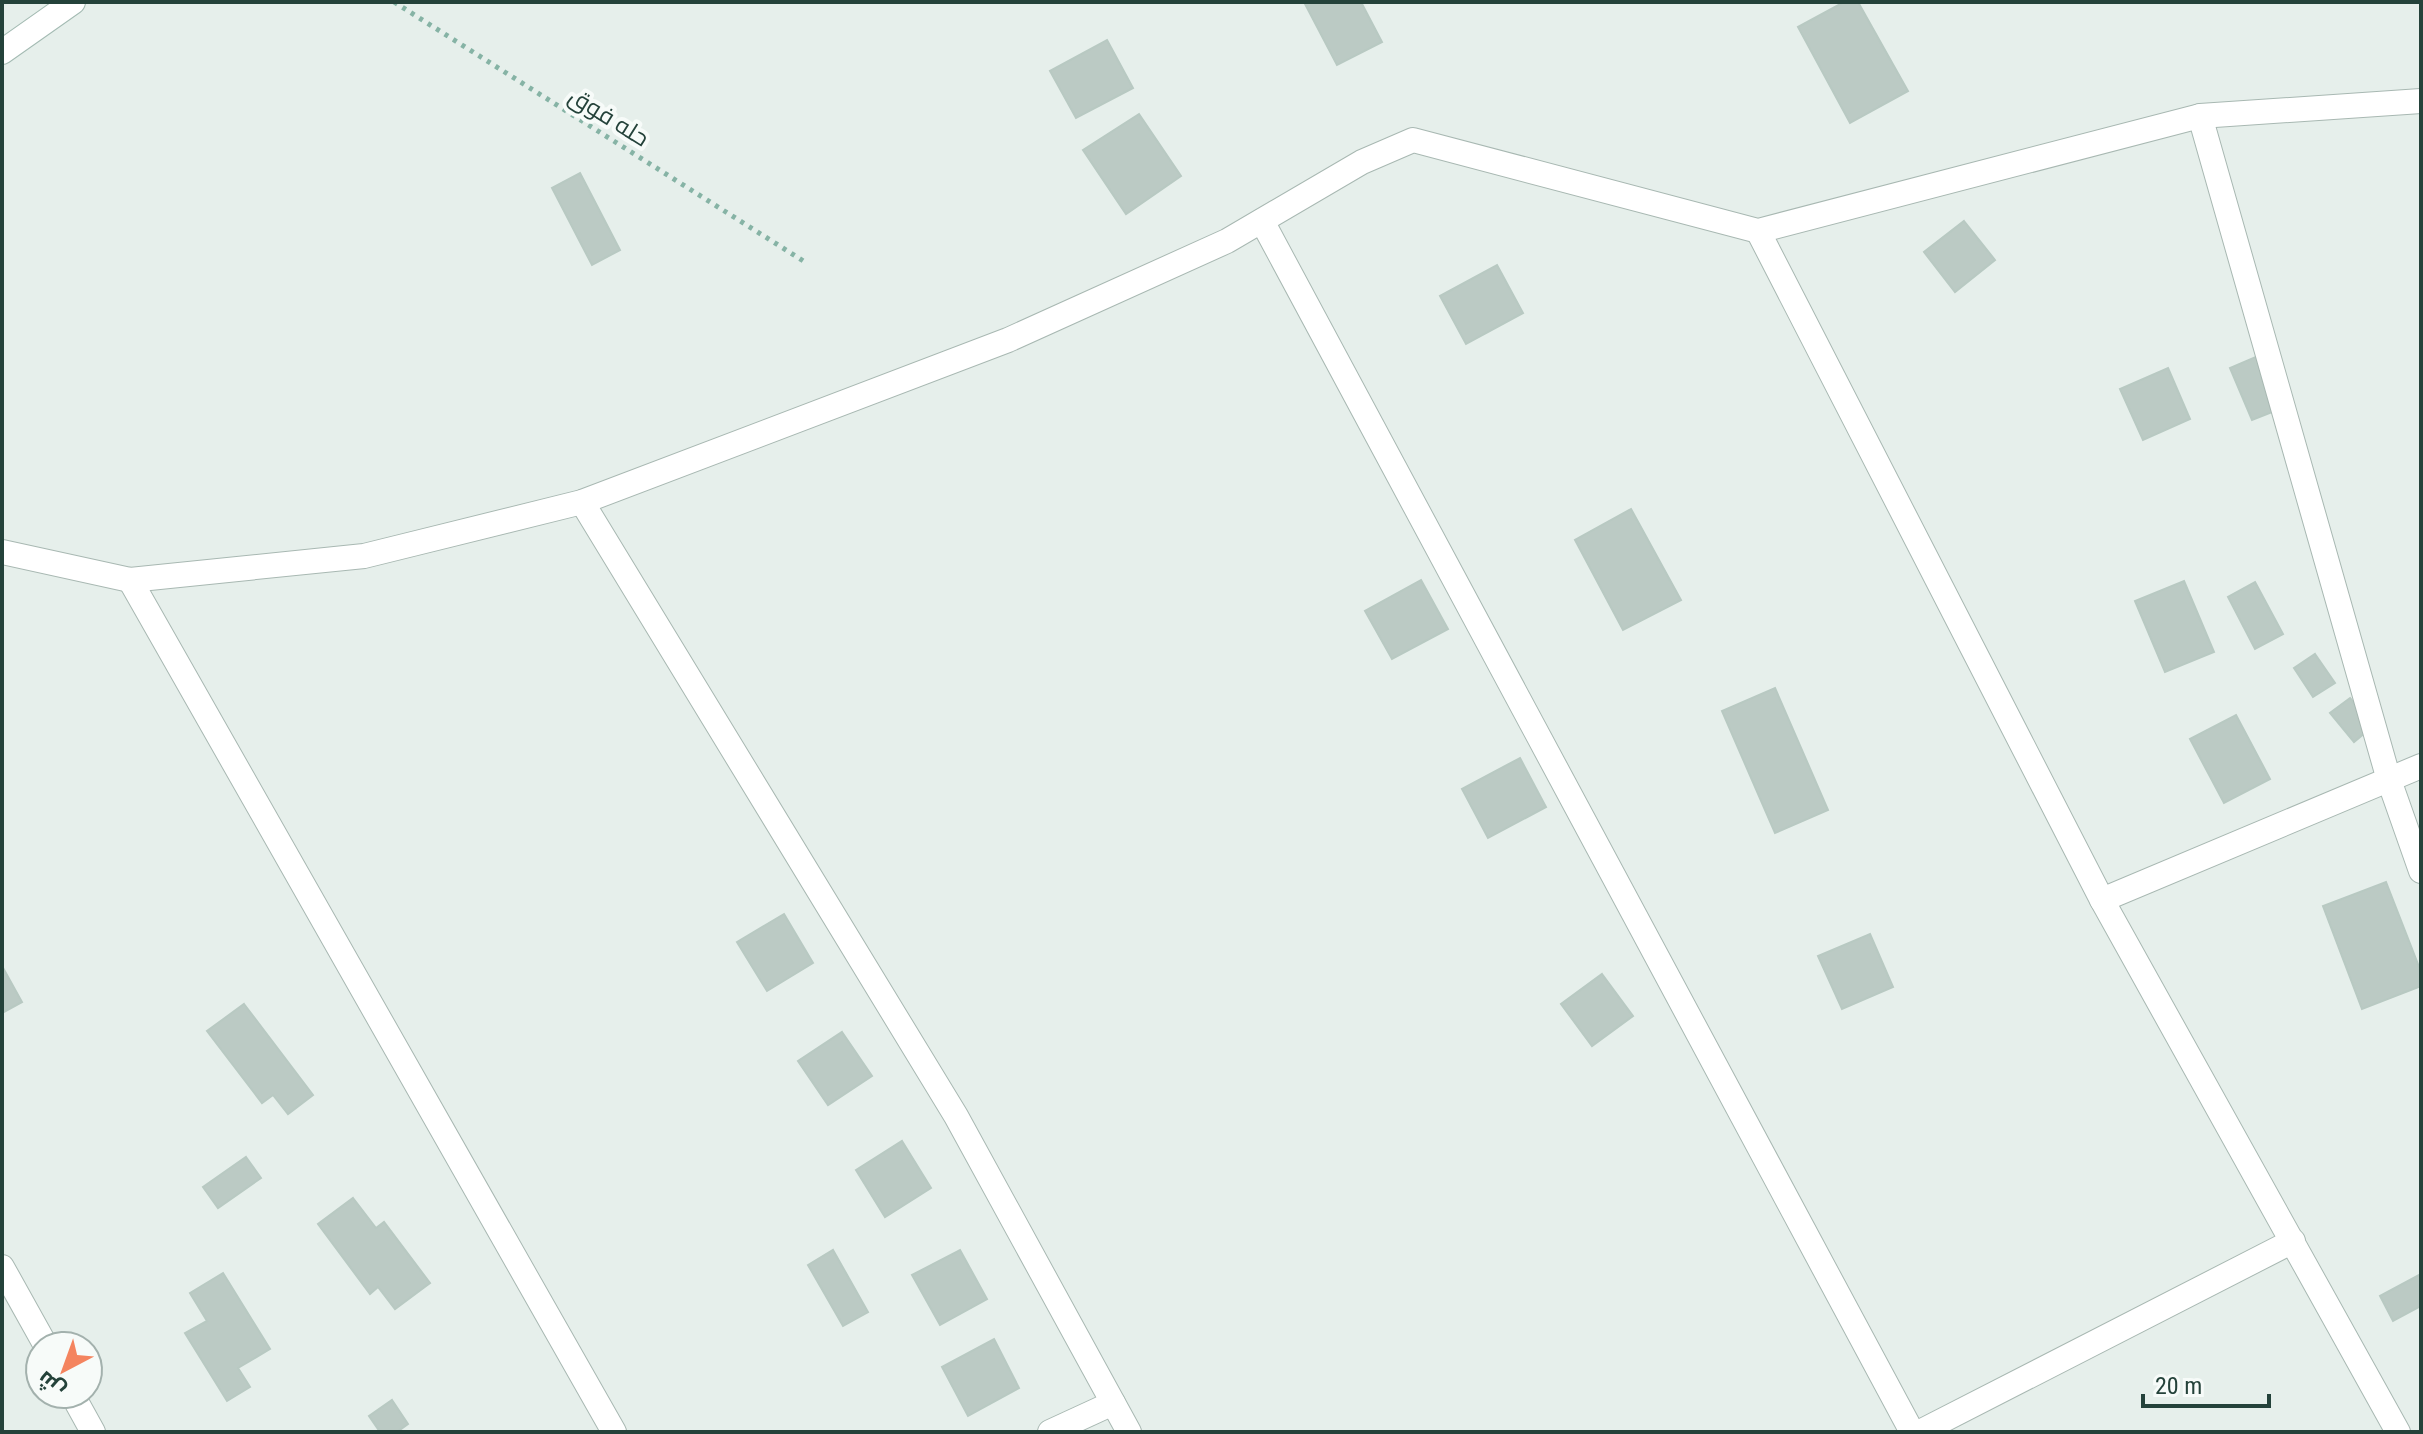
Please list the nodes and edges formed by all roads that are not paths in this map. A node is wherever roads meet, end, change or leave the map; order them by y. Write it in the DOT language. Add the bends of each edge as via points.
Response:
graph roads {
  1 [pos="73,2"];
  2 [pos="2,52"];
  3 [pos="2421,101"];
  4 [pos="2200,116"];
  5 [pos="1262,221"];
  6 [pos="1758,231"];
  7 [pos="582,502"];
  8 [pos="2,552"];
  9 [pos="130,580"];
  10 [pos="2421,766"];
  11 [pos="2389,780"];
  12 [pos="2421,871"];
  13 [pos="2102,900"];
  14 [pos="2293,1241"];
  15 [pos="2,1267"];
  16 [pos="37,1330"];
  17 [pos="1113,1403"];
  18 [pos="81,1410"];
  19 [pos="93,1432"];
  20 [pos="614,1432"];
  21 [pos="1050,1432"];
  22 [pos="1129,1432"];
  23 [pos="1912,1432"];
  24 [pos="1920,1432"];
  25 [pos="2398,1432"];
  1 -- 2 [label="street"];
  3 -- 4 [label="street"];
  4 -- 6 [label="street"];
  4 -- 11 [label="street"];
  5 -- 6 [label="street" via="1362,162 1413,140"];
  5 -- 7 [label="street" via="1008,340"];
  5 -- 23 [label="street"];
  6 -- 13 [label="street"];
  7 -- 9 [label="street" via="364,556"];
  7 -- 17 [label="street" via="956,1116"];
  8 -- 9 [label="street"];
  9 -- 20 [label="street"];
  10 -- 11 [label="street"];
  11 -- 12 [label="street"];
  11 -- 13 [label="street"];
  13 -- 14 [label="street"];
  14 -- 24 [label="street"];
  14 -- 25 [label="street"];
  15 -- 16 [label="street"];
  17 -- 21 [label="street"];
  17 -- 22 [label="street"];
  18 -- 19 [label="street"];
}
